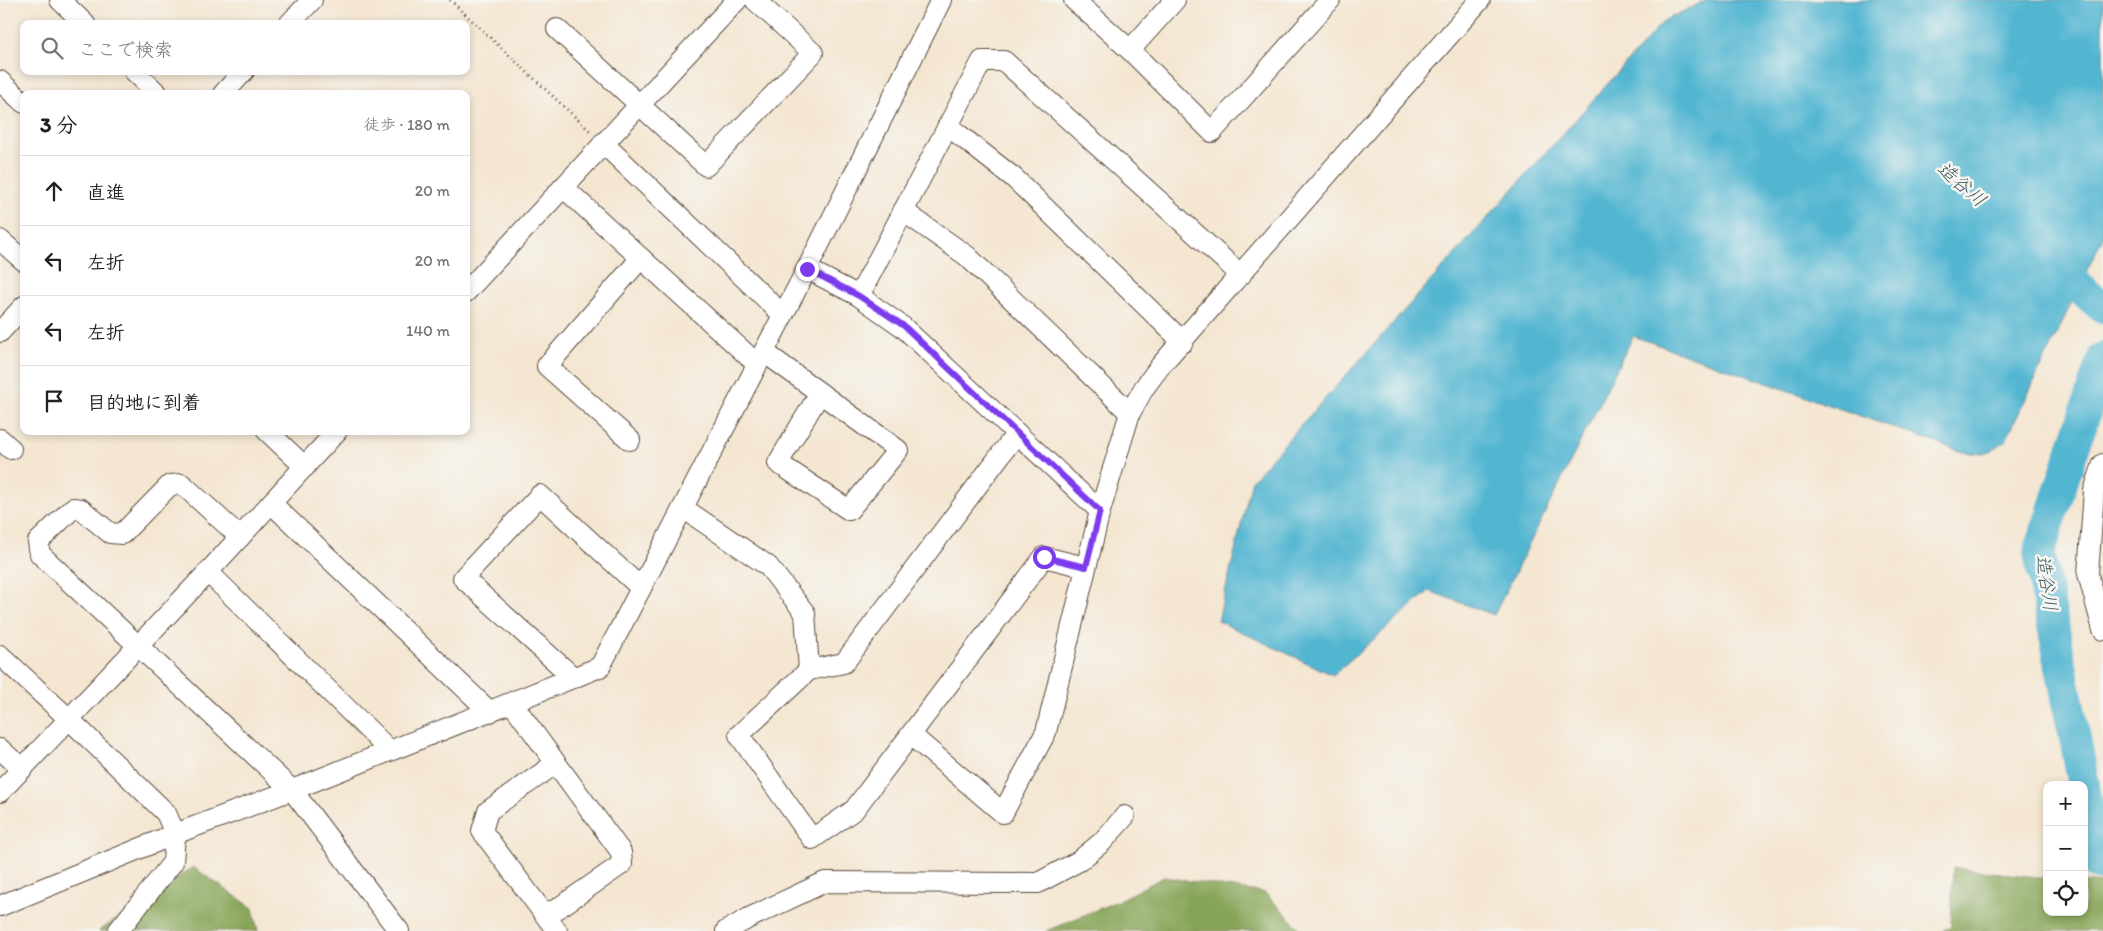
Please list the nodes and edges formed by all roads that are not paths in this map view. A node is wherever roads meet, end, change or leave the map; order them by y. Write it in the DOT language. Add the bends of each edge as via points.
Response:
graph roads {
  1 [pos="60,0"];
  2 [pos="312,0"];
  3 [pos="737,0"];
  4 [pos="754,0"];
  5 [pos="942,0"];
  6 [pos="1074,0"];
  7 [pos="1175,0"];
  8 [pos="1330,0"];
  9 [pos="1480,0"];
  10 [pos="81,20"];
  11 [pos="293,20"];
  12 [pos="557,28"];
  13 [pos="1130,50"];
  14 [pos="138,75"];
  15 [pos="240,75"];
  16 [pos="0,81"];
  17 [pos="154,90"];
  18 [pos="226,90"];
  19 [pos="20,99"];
  20 [pos="639,105"];
  21 [pos="948,126"];
  22 [pos="603,143"];
  23 [pos="563,186"];
  24 [pos="904,210"];
  25 [pos="0,240"];
  26 [pos="20,258"];
  27 [pos="641,258"];
  28 [pos="807,269"];
  29 [pos="1241,275"];
  30 [pos="470,288"];
  31 [pos="859,296"];
  32 [pos="20,310"];
  33 [pos="783,315"];
  34 [pos="0,332"];
  35 [pos="1183,342"];
  36 [pos="761,358"];
  37 [pos="820,393"];
  38 [pos="1130,413"];
  39 [pos="1017,433"];
  40 [pos="270,435"];
  41 [pos="334,435"];
  42 [pos="630,440"];
  43 [pos="2103,464"];
  44 [pos="305,467"];
  45 [pos="271,503"];
  46 [pos="683,508"];
  47 [pos="1100,511"];
  48 [pos="240,537"];
  49 [pos="1086,567"];
  50 [pos="208,572"];
  51 [pos="641,588"];
  52 [pos="2103,630"];
  53 [pos="137,647"];
  54 [pos="0,655"];
  55 [pos="809,670"];
  56 [pos="574,678"];
  57 [pos="512,703"];
  58 [pos="490,712"];
  59 [pos="69,719"];
  60 [pos="911,735"];
  61 [pos="0,749"];
  62 [pos="389,750"];
  63 [pos="556,764"];
  64 [pos="22,769"];
  65 [pos="292,790"];
  66 [pos="0,792"];
  67 [pos="1125,816"];
  68 [pos="175,834"];
  69 [pos="0,906"];
  70 [pos="542,911"];
  71 [pos="118,931"];
  72 [pos="399,931"];
  73 [pos="557,931"];
  74 [pos="726,931"];
  1 -- 10 [label="street"];
  2 -- 11 [label="street"];
  3 -- 20 [label="street"];
  4 -- 20 [label="street" via="813,52 706,166"];
  5 -- 28 [label="street"];
  6 -- 13 [label="street"];
  7 -- 13 [label="street"];
  8 -- 13 [label="street" via="1212,132"];
  9 -- 29 [label="street"];
  12 -- 20 [label="street"];
  14 -- 17 [label="street"];
  15 -- 18 [label="street"];
  16 -- 19 [label="street"];
  20 -- 22 [label="street"];
  21 -- 24 [label="street"];
  21 -- 29 [label="street" via="982,61 1004,61"];
  21 -- 35 [label="street" via="1014,178"];
  22 -- 23 [label="street"];
  22 -- 33 [label="street"];
  23 -- 27 [label="street"];
  23 -- 30 [label="street"];
  24 -- 31 [label="street"];
  24 -- 38 [label="street" via="966,256"];
  25 -- 26 [label="street"];
  27 -- 36 [label="street"];
  27 -- 42 [label="street" via="547,366"];
  28 -- 31 [label="street"];
  28 -- 33 [label="street"];
  29 -- 35 [label="street"];
  31 -- 39 [label="street" via="904,326"];
  32 -- 34 [label="street"];
  33 -- 36 [label="street"];
  35 -- 38 [label="street" via="1150,380"];
  36 -- 37 [label="street"];
  36 -- 46 [label="street"];
  37 -- 37 [label="street" via="898,450 849,510 778,463"];
  38 -- 47 [label="street"];
  39 -- 47 [label="street"];
  39 -- 55 [label="street" via="844,663"];
  40 -- 44 [label="street"];
  41 -- 44 [label="street"];
  43 -- 52 [label="street" via="2094,490 2088,574"];
  44 -- 45 [label="street"];
  45 -- 48 [label="street"];
  45 -- 58 [label="street"];
  46 -- 51 [label="street"];
  46 -- 55 [label="street" via="768,566 779,579 805,613"];
  47 -- 49 [label="street"];
  48 -- 50 [label="street"];
  48 -- 53 [label="street" via="182,484 170,485 122,534 110,533 81,509 73,508 38,542 40,554"];
  49 -- 60 [label="street" via="1044,557"];
  49 -- 60 [label="street" via="1046,732 1003,812"];
  50 -- 53 [label="street"];
  50 -- 62 [label="street"];
  51 -- 56 [label="street" via="600,667"];
  51 -- 56 [label="street" via="540,495 463,578"];
  53 -- 59 [label="street"];
  53 -- 65 [label="street"];
  54 -- 59 [label="street"];
  55 -- 60 [label="street" via="739,735 812,840 854,810"];
  56 -- 57 [label="street"];
  57 -- 58 [label="street"];
  57 -- 63 [label="street"];
  58 -- 62 [label="street"];
  59 -- 64 [label="street"];
  59 -- 68 [label="street" via="166,813"];
  61 -- 64 [label="street"];
  62 -- 65 [label="street"];
  63 -- 70 [label="street" via="488,811 482,831"];
  63 -- 70 [label="street" via="621,852 622,864 554,911"];
  64 -- 66 [label="street"];
  65 -- 68 [label="street"];
  65 -- 72 [label="street"];
  67 -- 74 [label="street" via="1102,842 1079,861 1038,883 825,882"];
  68 -- 69 [label="street"];
  68 -- 71 [label="street" via="173,862"];
  70 -- 73 [label="street"];
}
